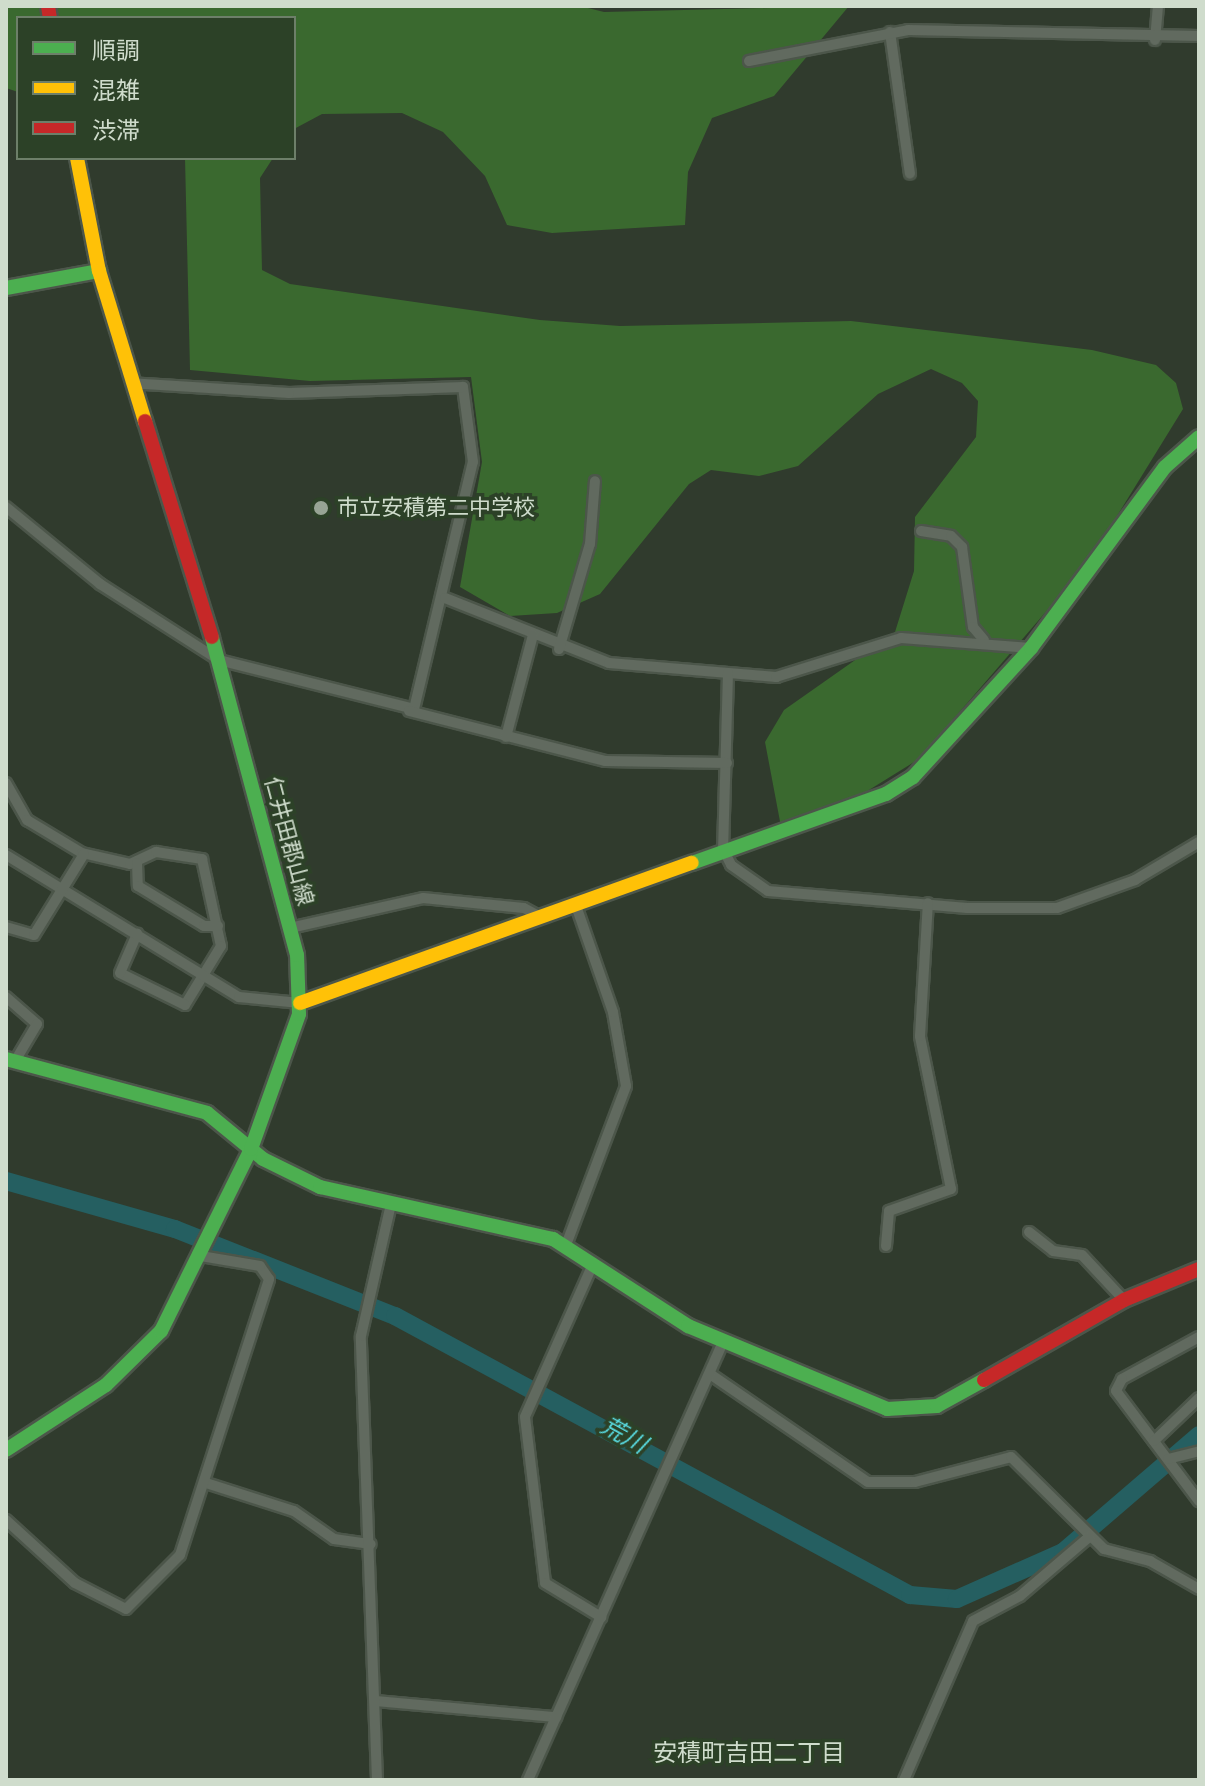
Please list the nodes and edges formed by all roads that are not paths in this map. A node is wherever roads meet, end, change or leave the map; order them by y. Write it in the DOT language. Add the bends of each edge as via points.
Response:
graph roads {
  1 [pos="1158,6"];
  2 [pos="890,32"];
  3 [pos="1199,36"];
  4 [pos="1155,40"];
  5 [pos="749,61"];
  6 [pos="77,160"];
  7 [pos="910,174"];
  8 [pos="99,271"];
  9 [pos="6,288"];
  10 [pos="132,383"];
  11 [pos="1199,437"];
  12 [pos="595,481"];
  13 [pos="6,507"];
  14 [pos="921,531"];
  15 [pos="445,598"];
  16 [pos="533,635"];
  17 [pos="984,640"];
  18 [pos="1031,648"];
  19 [pos="559,649"];
  20 [pos="219,660"];
  21 [pos="728,673"];
  22 [pos="409,711"];
  23 [pos="506,737"];
  24 [pos="727,763"];
  25 [pos="6,783"];
  26 [pos="1199,842"];
  27 [pos="723,849"];
  28 [pos="84,854"];
  29 [pos="6,855"];
  30 [pos="137,863"];
  31 [pos="63,889"];
  32 [pos="575,903"];
  33 [pos="928,903"];
  34 [pos="540,917"];
  35 [pos="218,926"];
  36 [pos="6,927"];
  37 [pos="290,928"];
  38 [pos="137,934"];
  39 [pos="203,975"];
  40 [pos="6,997"];
  41 [pos="300,1003"];
  42 [pos="11,1060"];
  43 [pos="251,1149"];
  44 [pos="391,1204"];
  45 [pos="1029,1232"];
  46 [pos="566,1245"];
  47 [pos="886,1246"];
  48 [pos="201,1256"];
  49 [pos="593,1264"];
  50 [pos="1199,1269"];
  51 [pos="1124,1300"];
  52 [pos="1199,1337"];
  53 [pos="723,1342"];
  54 [pos="710,1374"];
  55 [pos="1199,1398"];
  56 [pos="1154,1441"];
  57 [pos="6,1450"];
  58 [pos="1199,1451"];
  59 [pos="1168,1459"];
  60 [pos="206,1483"];
  61 [pos="1199,1501"];
  62 [pos="6,1520"];
  63 [pos="1089,1537"];
  64 [pos="371,1544"];
  65 [pos="1199,1589"];
  66 [pos="601,1617"];
  67 [pos="375,1701"];
  68 [pos="556,1717"];
  69 [pos="377,1780"];
  70 [pos="528,1780"];
  71 [pos="904,1780"];
  1 -- 4 [label="street"];
  2 -- 4 [label="street"];
  2 -- 5 [label="street"];
  2 -- 7 [label="street"];
  3 -- 4 [label="street"];
  6 -- 8 [label="street, 仁井田郡山線"];
  8 -- 9 [label="street"];
  8 -- 10 [label="street, 仁井田郡山線"];
  10 -- 15 [label="street" via="289,393 463,387 473,462"];
  10 -- 20 [label="street, 仁井田郡山線"];
  11 -- 18 [label="street" via="1165,467"];
  12 -- 19 [label="street" via="590,544"];
  13 -- 20 [label="street" via="100,584"];
  14 -- 17 [label="street" via="951,536 962,547 973,627"];
  15 -- 16 [label="street"];
  15 -- 22 [label="street"];
  16 -- 19 [label="street"];
  16 -- 23 [label="street"];
  17 -- 18 [label="street"];
  17 -- 21 [label="street" via="901,638 783,675"];
  18 -- 27 [label="street" via="913,777 886,794"];
  19 -- 21 [label="street" via="609,663"];
  20 -- 22 [label="street"];
  20 -- 37 [label="street, 仁井田郡山線"];
  21 -- 24 [label="street"];
  22 -- 23 [label="street"];
  23 -- 24 [label="street" via="605,761"];
  24 -- 27 [label="street"];
  25 -- 28 [label="street" via="27,820"];
  26 -- 33 [label="street" via="1135,880 1057,908"];
  27 -- 32 [label="street"];
  27 -- 33 [label="street" via="731,865 768,891"];
  28 -- 30 [label="street"];
  28 -- 31 [label="street"];
  29 -- 31 [label="street"];
  30 -- 35 [label="street" via="138,886 204,926"];
  30 -- 35 [label="street" via="156,852 202,859"];
  31 -- 36 [label="street" via="32,936"];
  31 -- 38 [label="street"];
  32 -- 34 [label="street"];
  32 -- 46 [label="street" via="613,1012 626,1086"];
  33 -- 47 [label="street" via="920,1036 951,1189 889,1211"];
  34 -- 37 [label="street" via="524,908 423,898"];
  34 -- 41 [label="street" via="329,998"];
  35 -- 39 [label="street" via="221,946"];
  37 -- 41 [label="street, 仁井田郡山線"];
  38 -- 39 [label="street"];
  38 -- 39 [label="street" via="119,964 123,976 181,1006"];
  39 -- 41 [label="street" via="248,1000"];
  40 -- 42 [label="street" via="37,1024"];
  41 -- 43 [label="street, 仁井田郡山線" via="293,1047"];
  42 -- 43 [label="street" via="207,1113"];
  43 -- 44 [label="street" via="320,1187"];
  43 -- 48 [label="street, 仁井田郡山線"];
  44 -- 46 [label="street"];
  44 -- 64 [label="street" via="362,1331"];
  45 -- 51 [label="street" via="1053,1251 1082,1255"];
  46 -- 49 [label="street"];
  48 -- 57 [label="street, 仁井田郡山線" via="148,1346 106,1385"];
  48 -- 60 [label="street" via="269,1274"];
  49 -- 53 [label="street" via="657,1310"];
  49 -- 66 [label="street" via="525,1417 543,1578 562,1600"];
  50 -- 51 [label="street"];
  51 -- 53 [label="street" via="950,1400 915,1411 852,1398"];
  52 -- 56 [label="street" via="1120,1381 1116,1392"];
  53 -- 54 [label="street"];
  54 -- 63 [label="street" via="868,1482 915,1482 1009,1456"];
  54 -- 66 [label="street"];
  55 -- 56 [label="street"];
  56 -- 59 [label="street"];
  58 -- 59 [label="street"];
  59 -- 61 [label="street"];
  60 -- 62 [label="street" via="183,1551 130,1610 83,1588"];
  60 -- 64 [label="street" via="294,1511 334,1539"];
  63 -- 65 [label="street"];
  63 -- 71 [label="street" via="1020,1596 973,1621"];
  64 -- 67 [label="street"];
  66 -- 68 [label="street"];
  67 -- 68 [label="street"];
  67 -- 69 [label="street"];
  68 -- 70 [label="street"];
}
